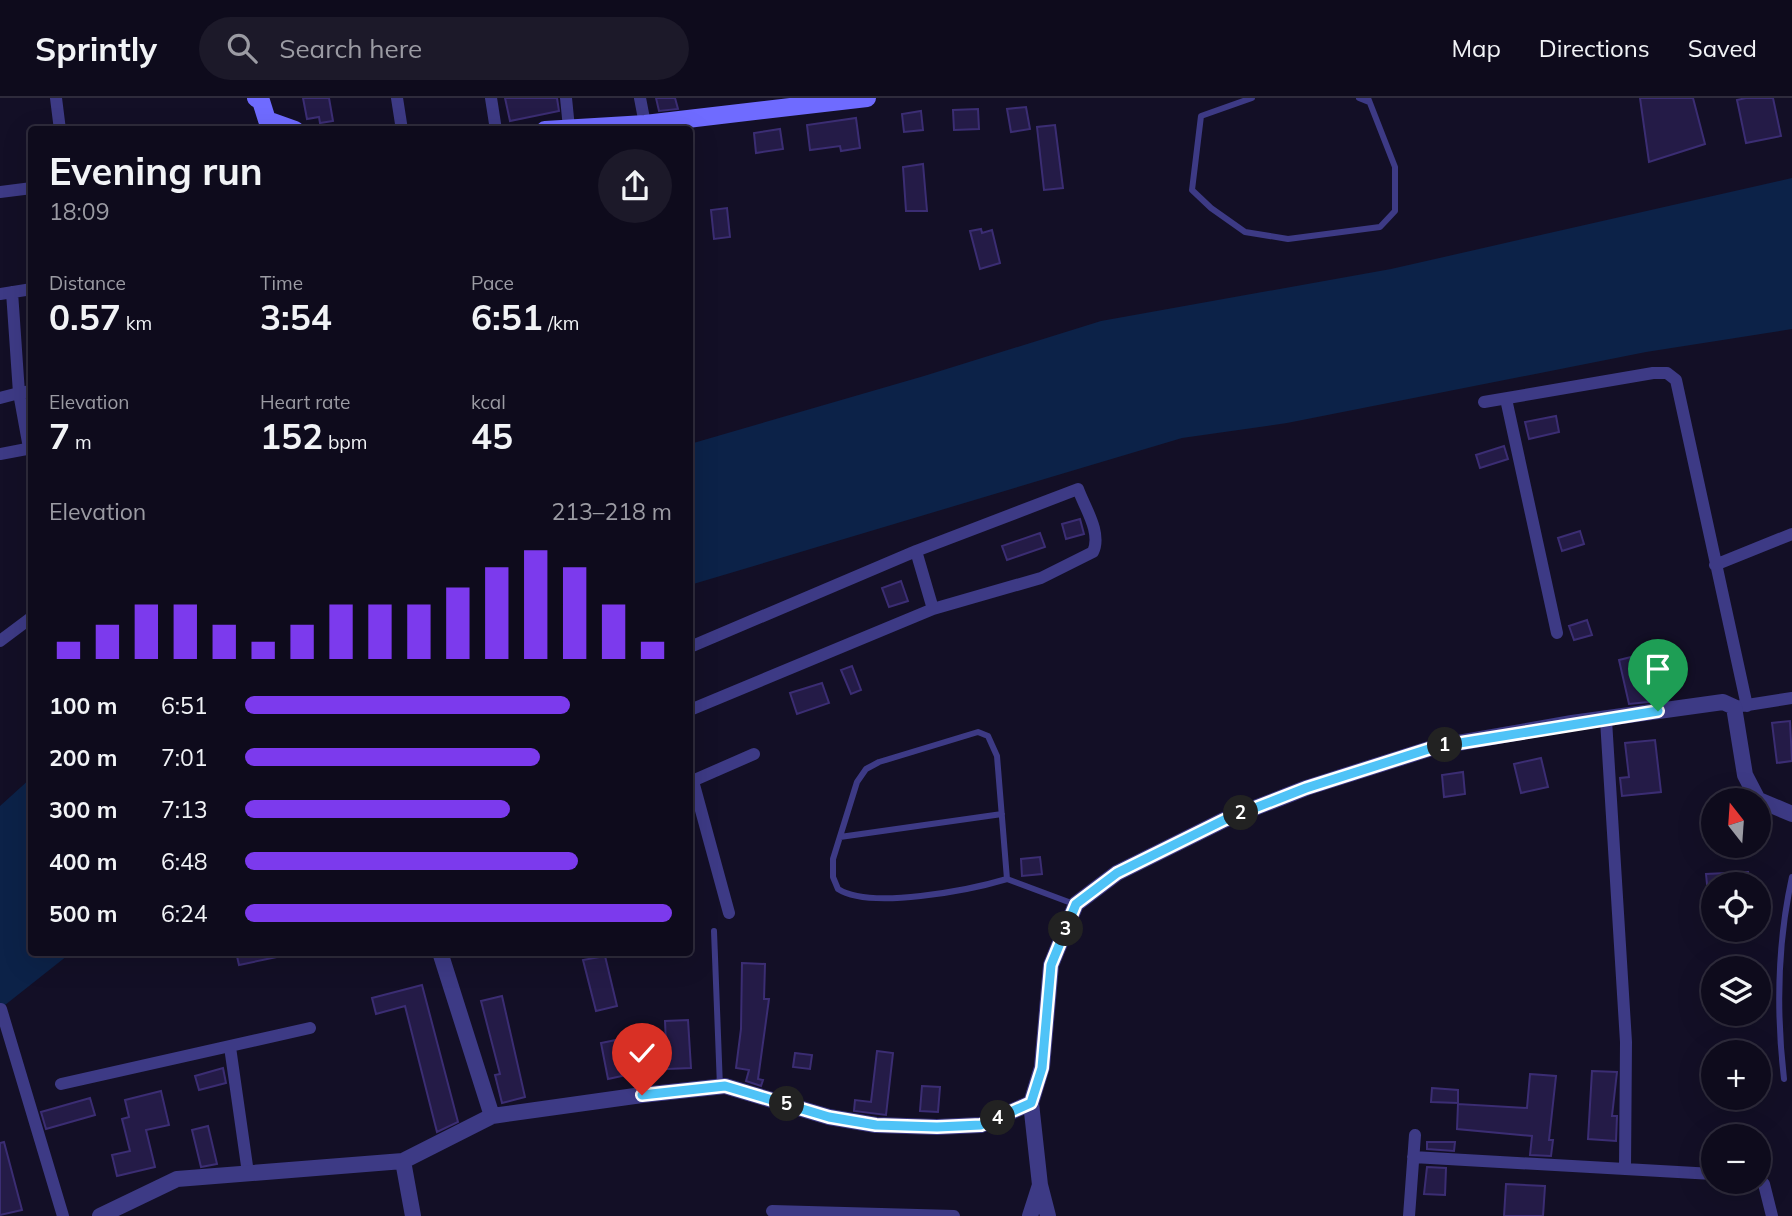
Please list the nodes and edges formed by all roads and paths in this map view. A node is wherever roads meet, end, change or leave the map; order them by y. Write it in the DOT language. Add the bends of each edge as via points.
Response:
graph roads {
  1 [pos="56,98"];
  2 [pos="397,98"];
  3 [pos="491,98"];
  4 [pos="566,98"];
  5 [pos="640,98"];
  6 [pos="867,98"];
  7 [pos="1252,98"];
  8 [pos="1359,98"];
  9 [pos="259,99"];
  10 [pos="1369,100"];
  11 [pos="796,102"];
  12 [pos="645,124"];
  13 [pos="265,125"];
  14 [pos="60,126"];
  15 [pos="401,126"];
  16 [pos="495,126"];
  17 [pos="576,126"];
  18 [pos="618,126"];
  19 [pos="28,188"];
  20 [pos="0,192"];
  21 [pos="28,290"];
  22 [pos="6,293"];
  23 [pos="25,392"];
  24 [pos="0,398"];
  25 [pos="1506,399"];
  26 [pos="1483,402"];
  27 [pos="28,426"];
  28 [pos="28,448"];
  29 [pos="0,454"];
  30 [pos="1792,534"];
  31 [pos="916,551"];
  32 [pos="1715,565"];
  33 [pos="933,610"];
  34 [pos="28,620"];
  35 [pos="1557,633"];
  36 [pos="0,641"];
  37 [pos="693,646"];
  38 [pos="1792,698"];
  39 [pos="1740,706"];
  40 [pos="693,709"];
  41 [pos="1606,720"];
  42 [pos="754,754"];
  43 [pos="693,780"];
  44 [pos="693,788"];
  45 [pos="1752,788"];
  46 [pos="1771,805"];
  47 [pos="1002,814"];
  48 [pos="1792,814"];
  49 [pos="840,837"];
  50 [pos="1792,877"];
  51 [pos="1007,879"];
  52 [pos="1076,904"];
  53 [pos="729,913"];
  54 [pos="714,931"];
  55 [pos="441,956"];
  56 [pos="1,1009"];
  57 [pos="310,1028"];
  58 [pos="230,1047"];
  59 [pos="1784,1079"];
  60 [pos="61,1084"];
  61 [pos="720,1087"];
  62 [pos="1031,1103"];
  63 [pos="492,1116"];
  64 [pos="1415,1135"];
  65 [pos="1413,1157"];
  66 [pos="403,1161"];
  67 [pos="1625,1168"];
  68 [pos="248,1173"];
  69 [pos="1701,1173"];
  70 [pos="1040,1185"];
  71 [pos="1766,1194"];
  72 [pos="772,1211"];
  73 [pos="63,1216"];
  74 [pos="100,1216"];
  75 [pos="413,1216"];
  76 [pos="954,1216"];
  77 [pos="1030,1216"];
  78 [pos="1048,1216"];
  79 [pos="1409,1216"];
  80 [pos="1772,1216"];
  1 -- 14 [label="street"];
  2 -- 15 [label="street"];
  3 -- 16 [label="street"];
  4 -- 17 [label="street"];
  5 -- 12 [label="street"];
  6 -- 11 [label="main road"];
  7 -- 10 [label="lane" via="1201,116 1192,190 1245,232 1288,239 1380,227 1395,211 1395,167"];
  8 -- 10 [label="lane"];
  9 -- 13 [label="main road"];
  11 -- 12 [label="main road"];
  12 -- 18 [label="main road"];
  19 -- 20 [label="street"];
  21 -- 22 [label="street"];
  22 -- 23 [label="street"];
  23 -- 24 [label="street"];
  23 -- 27 [label="street"];
  25 -- 26 [label="street"];
  25 -- 32 [label="street" via="1667,373 1676,380"];
  25 -- 35 [label="street"];
  28 -- 29 [label="street"];
  30 -- 32 [label="street"];
  31 -- 33 [label="street"];
  31 -- 33 [label="street" via="1079,489 1096,534 1093,552 1078,561 1041,578"];
  31 -- 37 [label="street"];
  32 -- 39 [label="street"];
  33 -- 40 [label="street"];
  34 -- 36 [label="street"];
  38 -- 39 [label="street"];
  39 -- 41 [label="street" via="1710,702"];
  39 -- 45 [label="street" via="1745,775"];
  41 -- 52 [label="street" via="1435,747 1306,788 1224,820 1117,873"];
  41 -- 67 [label="street" via="1626,1042"];
  42 -- 43 [label="street"];
  44 -- 53 [label="street"];
  46 -- 48 [label="street"];
  47 -- 49 [label="lane"];
  47 -- 49 [label="lane" via="994,745 988,736 967,733 866,769 857,782"];
  47 -- 51 [label="lane"];
  49 -- 51 [label="lane" via="833,877 838,889 861,899 965,890"];
  50 -- 59 [label="lane" via="1779,957 1778,1028"];
  51 -- 52 [label="lane"];
  52 -- 62 [label="street" via="1051,965 1042,1068"];
  54 -- 61 [label="lane"];
  55 -- 63 [label="street"];
  56 -- 73 [label="street"];
  57 -- 58 [label="street"];
  58 -- 60 [label="street"];
  58 -- 68 [label="street"];
  61 -- 62 [label="street" via="876,1125 981,1125"];
  61 -- 63 [label="street"];
  62 -- 70 [label="street"];
  63 -- 66 [label="street"];
  64 -- 65 [label="street"];
  65 -- 67 [label="street"];
  65 -- 79 [label="street"];
  66 -- 68 [label="street"];
  66 -- 75 [label="street"];
  67 -- 69 [label="street"];
  68 -- 74 [label="street" via="177,1179"];
  70 -- 77 [label="street"];
  70 -- 78 [label="street"];
  71 -- 80 [label="street"];
  72 -- 76 [label="street"];
}
